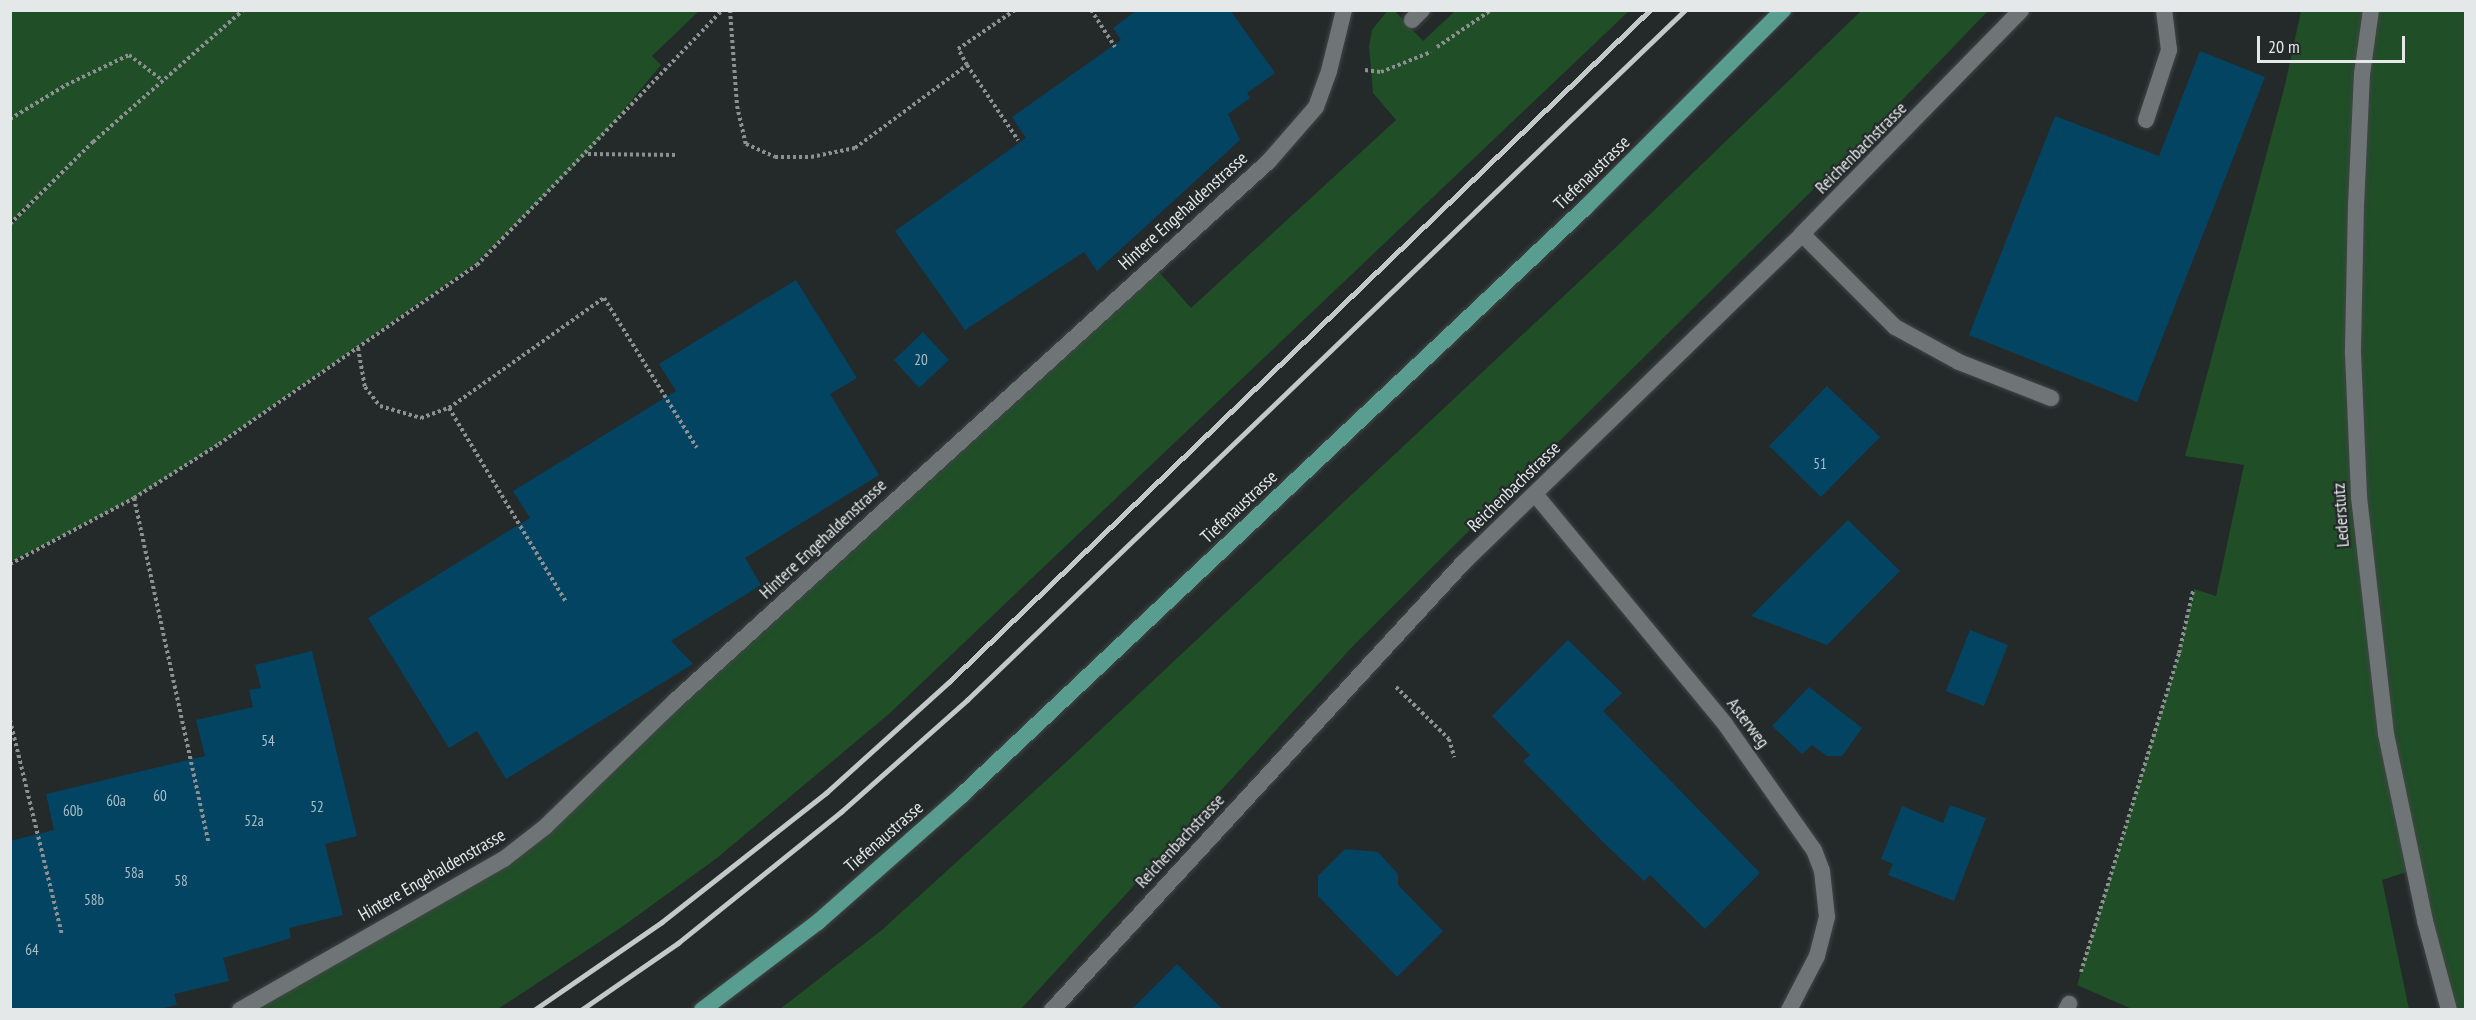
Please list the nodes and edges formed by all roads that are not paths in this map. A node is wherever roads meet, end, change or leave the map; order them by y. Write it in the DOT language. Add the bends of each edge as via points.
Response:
graph roads {
  1 [pos="1344,10"];
  2 [pos="1783,10"];
  3 [pos="2021,10"];
  4 [pos="2164,10"];
  5 [pos="2371,10"];
  6 [pos="2146,120"];
  7 [pos="1802,234"];
  8 [pos="2051,398"];
  9 [pos="1535,494"];
  10 [pos="240,1010"];
  11 [pos="702,1010"];
  12 [pos="1052,1010"];
  13 [pos="1789,1010"];
  14 [pos="2449,1010"];
  1 -- 10 [label="street, Hintere Engehaldenstrasse" via="1316,107 1269,161 675,701 545,827 504,859"];
  2 -- 11 [label="main road, Tiefenaustrasse" via="1586,207 978,779 818,922"];
  3 -- 7 [label="street, Reichenbachstrasse"];
  4 -- 6 [label="street" via="2169,51"];
  5 -- 14 [label="street, Lederstutz" via="2362,74 2356,204 2353,352 2360,508 2386,734 2420,898"];
  7 -- 8 [label="street" via="1895,327 1959,362"];
  7 -- 9 [label="street, Reichenbachstrasse"];
  9 -- 12 [label="street, Reichenbachstrasse" via="1368,663"];
  9 -- 13 [label="street, Asterweg" via="1725,724 1814,850 1822,871 1827,917 1817,956"];
}
